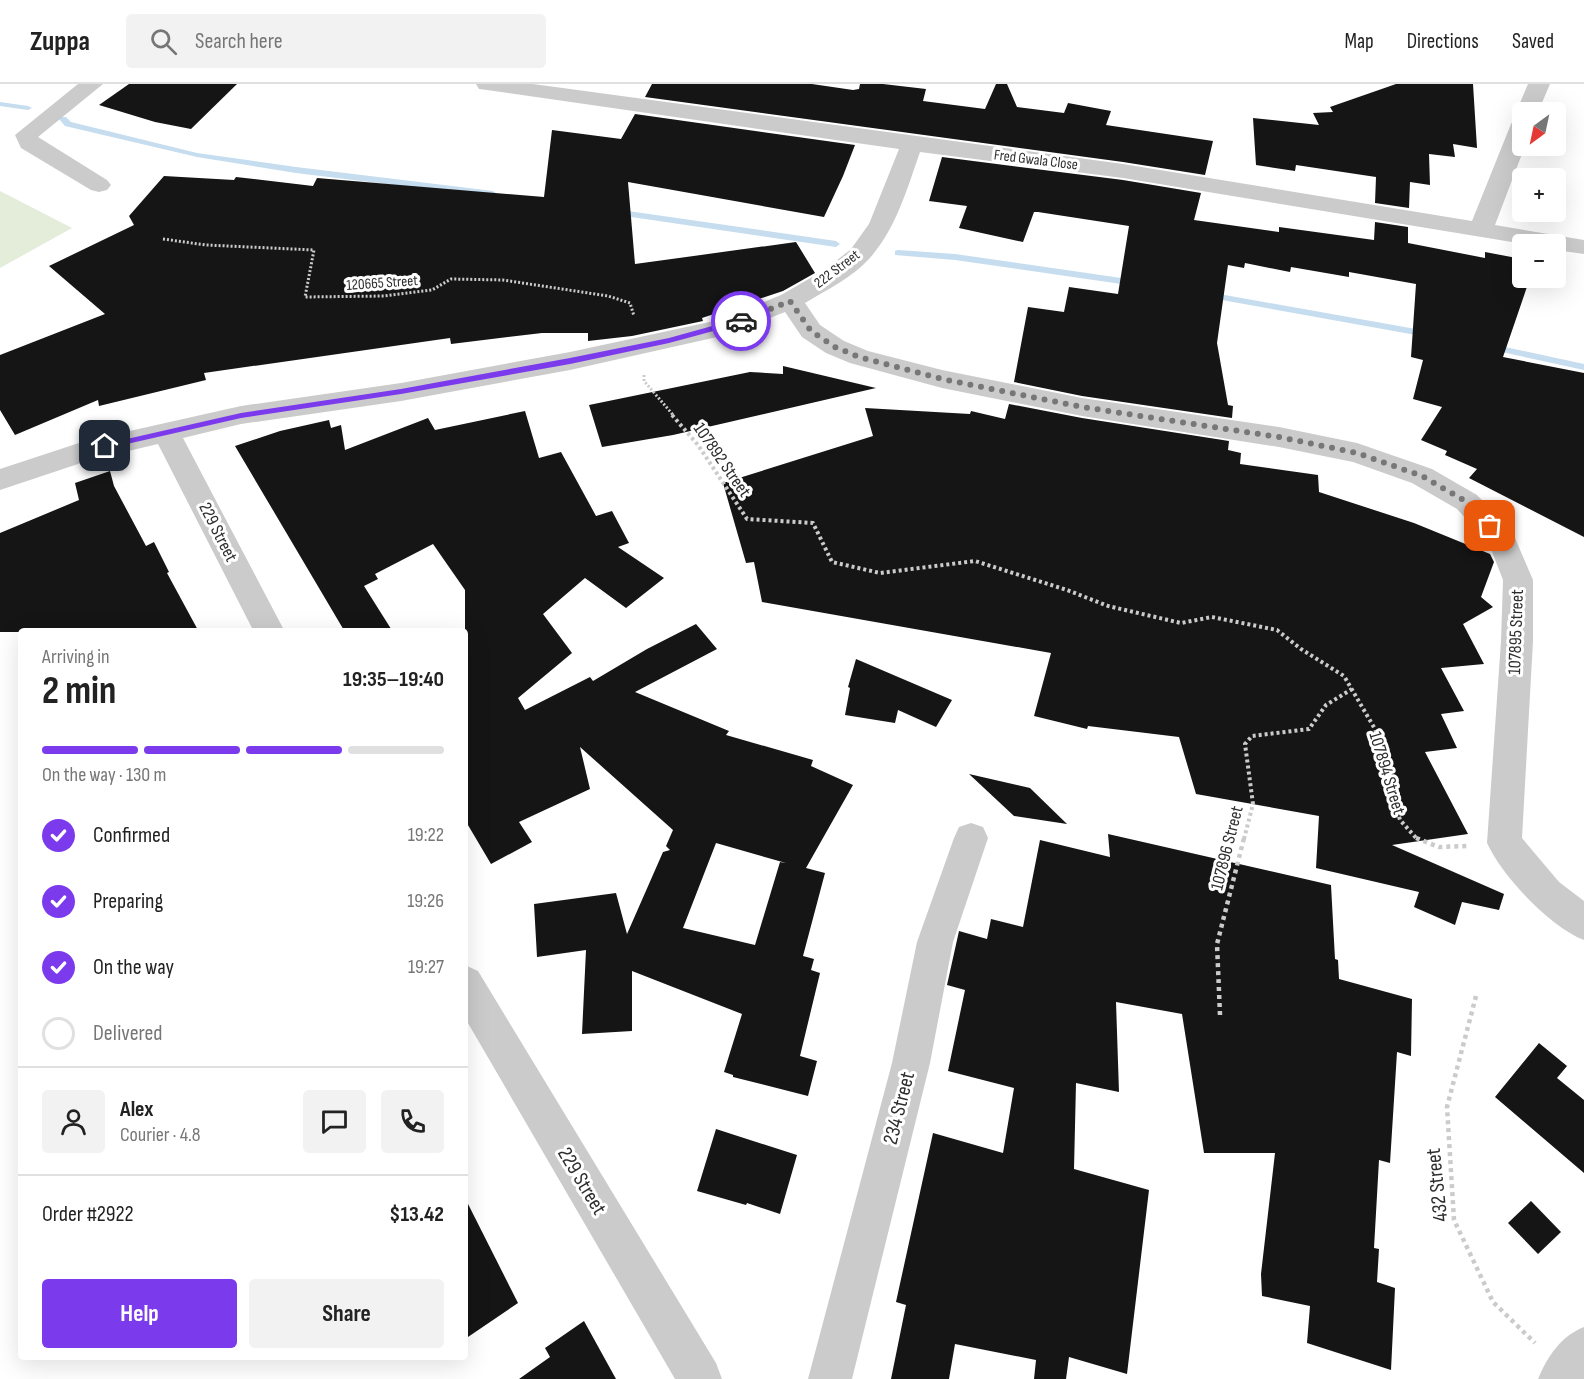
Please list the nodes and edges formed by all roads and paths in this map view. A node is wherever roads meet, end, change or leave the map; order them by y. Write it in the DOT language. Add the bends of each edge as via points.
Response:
graph roads {
  1 [pos="92,84"];
  2 [pos="487,84"];
  3 [pos="1539,84"];
  4 [pos="586,91"];
  5 [pos="1531,102"];
  6 [pos="912,144"];
  7 [pos="1512,150"];
  8 [pos="99,185"];
  9 [pos="1481,229"];
  10 [pos="163,240"];
  11 [pos="1584,247"];
  12 [pos="790,301"];
  13 [pos="658,342"];
  14 [pos="166,432"];
  15 [pos="0,480"];
  16 [pos="948,566"];
  17 [pos="268,628"];
  18 [pos="1352,689"];
  19 [pos="971,838"];
  20 [pos="1504,843"];
  21 [pos="1584,924"];
  22 [pos="468,988"];
  23 [pos="1476,996"];
  24 [pos="1220,1015"];
  25 [pos="1570,1367"];
  26 [pos="700,1379"];
  27 [pos="830,1379"];
  1 -- 8 [label="street" via="26,135 29,143"];
  2 -- 4 [label="street, Fred Gwala Close"];
  3 -- 5 [label="street"];
  4 -- 6 [label="street, Fred Gwala Close"];
  6 -- 9 [label="street, Fred Gwala Close" via="1123,171"];
  6 -- 12 [label="street, 222 Street" via="881,225 860,254 836,274"];
  7 -- 9 [label="street"];
  9 -- 11 [label="street, Fred Gwala Close"];
  10 -- 13 [label="path, 120665 Street" via="314,250 305,297 384,296 432,290 451,279 503,280 609,296 630,303 636,324"];
  12 -- 13 [label="street, 222 Street" via="726,327"];
  12 -- 20 [label="street, 107895 Street" via="819,337 843,351 882,364 1082,407 1357,453 1422,476 1467,502 1502,539 1518,580"];
  13 -- 14 [label="street, 222 Street" via="401,392 241,415"];
  13 -- 16 [label="path, 107892 Street" via="644,381 698,445 747,519 813,523 832,562 880,573"];
  14 -- 15 [label="street, 222 Street" via="85,451"];
  14 -- 17 [label="street, 229 Street"];
  16 -- 18 [label="path, 107894 Street" via="975,561 1108,606 1181,623 1212,617 1277,630 1344,676"];
  18 -- 20 [label="path, 107894 Street" via="1376,729 1400,820 1418,840 1439,847"];
  18 -- 24 [label="path, 107896 Street" via="1329,700 1309,729 1247,739 1253,804 1217,944"];
  19 -- 27 [label="street, 234 Street" via="934,942 910,1063"];
  20 -- 21 [label="street" via="1546,893"];
  22 -- 26 [label="street, 229 Street"];
  23 -- 25 [label="path, 432 Street" via="1447,1107 1454,1220 1493,1302"];
}
